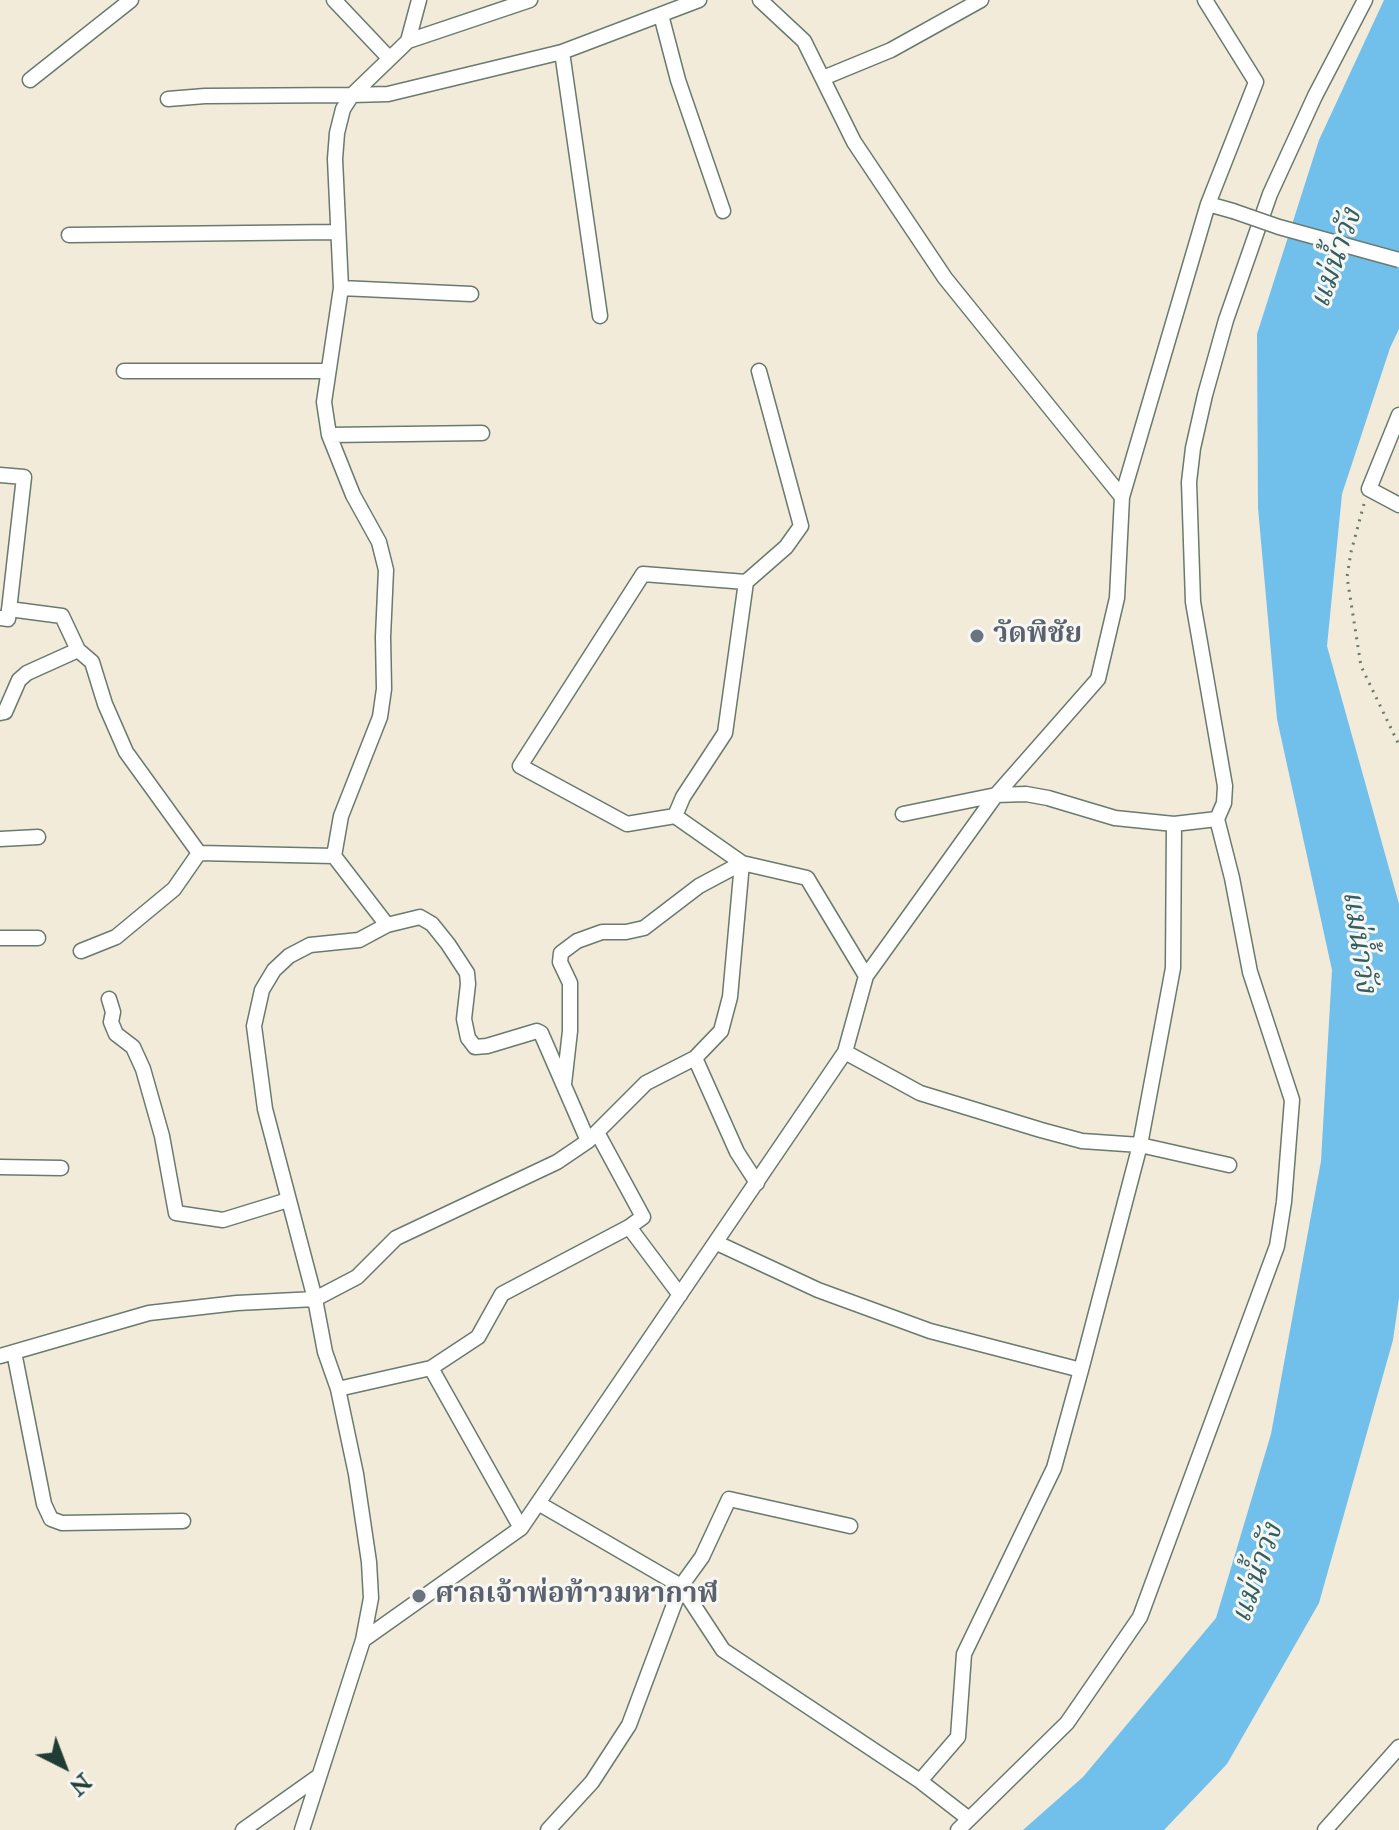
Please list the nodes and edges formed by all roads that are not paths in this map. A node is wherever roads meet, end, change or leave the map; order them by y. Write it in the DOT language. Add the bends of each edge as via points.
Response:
graph roads {
  1 [pos="131,0"];
  2 [pos="334,0"];
  3 [pos="419,0"];
  4 [pos="530,0"];
  5 [pos="699,0"];
  6 [pos="760,0"];
  7 [pos="981,0"];
  8 [pos="1205,0"];
  9 [pos="1365,0"];
  10 [pos="661,15"];
  11 [pos="408,41"];
  12 [pos="562,52"];
  13 [pos="389,58"];
  14 [pos="823,78"];
  15 [pos="30,80"];
  16 [pos="352,95"];
  17 [pos="168,99"];
  18 [pos="1208,204"];
  19 [pos="723,211"];
  20 [pos="337,232"];
  21 [pos="69,235"];
  22 [pos="1399,260"];
  23 [pos="341,288"];
  24 [pos="471,294"];
  25 [pos="600,316"];
  26 [pos="124,371"];
  27 [pos="328,371"];
  28 [pos="759,371"];
  29 [pos="1399,415"];
  30 [pos="482,433"];
  31 [pos="329,435"];
  32 [pos="0,475"];
  33 [pos="1122,497"];
  34 [pos="1399,505"];
  35 [pos="746,582"];
  36 [pos="4,614"];
  37 [pos="78,650"];
  38 [pos="0,713"];
  39 [pos="996,795"];
  40 [pos="903,814"];
  41 [pos="675,816"];
  42 [pos="1217,819"];
  43 [pos="1174,824"];
  44 [pos="38,837"];
  45 [pos="0,839"];
  46 [pos="199,853"];
  47 [pos="334,856"];
  48 [pos="742,863"];
  49 [pos="387,925"];
  50 [pos="0,938"];
  51 [pos="38,938"];
  52 [pos="81,951"];
  53 [pos="866,976"];
  54 [pos="109,999"];
  55 [pos="845,1052"];
  56 [pos="695,1058"];
  57 [pos="564,1084"];
  58 [pos="593,1138"];
  59 [pos="1140,1145"];
  60 [pos="1229,1165"];
  61 [pos="0,1167"];
  62 [pos="61,1168"];
  63 [pos="757,1183"];
  64 [pos="288,1200"];
  65 [pos="629,1227"];
  66 [pos="717,1243"];
  67 [pos="680,1295"];
  68 [pos="315,1299"];
  69 [pos="7,1354"];
  70 [pos="431,1368"];
  71 [pos="1081,1370"];
  72 [pos="338,1389"];
  73 [pos="538,1503"];
  74 [pos="183,1521"];
  75 [pos="850,1526"];
  76 [pos="521,1528"];
  77 [pos="681,1586"];
  78 [pos="363,1640"];
  79 [pos="1399,1747"];
  80 [pos="319,1776"];
  81 [pos="920,1781"];
  82 [pos="964,1824"];
  83 [pos="243,1830"];
  84 [pos="302,1830"];
  85 [pos="548,1830"];
  86 [pos="1325,1830"];
  1 -- 15 [label="street"];
  2 -- 13 [label="street"];
  3 -- 11 [label="street"];
  4 -- 11 [label="street"];
  5 -- 10 [label="street"];
  6 -- 14 [label="street" via="804,41"];
  7 -- 14 [label="street" via="891,50"];
  8 -- 18 [label="street" via="1256,82"];
  9 -- 42 [label="street" via="1270,194 1226,320 1193,448 1193,602 1225,786"];
  10 -- 12 [label="street"];
  10 -- 19 [label="street"];
  11 -- 13 [label="street"];
  12 -- 16 [label="street" via="388,94"];
  12 -- 25 [label="street"];
  13 -- 16 [label="street"];
  14 -- 33 [label="street" via="854,142 945,278"];
  16 -- 17 [label="street"];
  16 -- 20 [label="street" via="337,133"];
  18 -- 22 [label="street, bridge"];
  18 -- 33 [label="street"];
  20 -- 21 [label="street"];
  20 -- 23 [label="street"];
  23 -- 24 [label="street"];
  23 -- 27 [label="street"];
  26 -- 27 [label="street"];
  27 -- 31 [label="street" via="324,402"];
  28 -- 35 [label="street" via="801,526 786,547"];
  29 -- 34 [label="street" via="1369,489"];
  30 -- 31 [label="street"];
  31 -- 47 [label="street" via="379,542 386,570 380,717 341,816"];
  32 -- 36 [label="street" via="24,477"];
  33 -- 39 [label="street" via="1117,598 1098,679"];
  35 -- 41 [label="street" via="725,733"];
  35 -- 41 [label="street" via="643,574 520,766 627,824"];
  36 -- 37 [label="street" via="62,616"];
  37 -- 38 [label="street" via="27,673"];
  37 -- 46 [label="street" via="92,662 126,752"];
  39 -- 40 [label="street"];
  39 -- 43 [label="street" via="1037,795 1115,818"];
  39 -- 53 [label="street"];
  41 -- 48 [label="street"];
  42 -- 43 [label="street"];
  42 -- 82 [label="street" via="1250,972 1292,1100 1277,1246 1140,1617 1067,1723"];
  43 -- 59 [label="street" via="1173,968"];
  44 -- 45 [label="street"];
  46 -- 47 [label="street"];
  46 -- 52 [label="street" via="174,889 116,937"];
  47 -- 49 [label="street"];
  48 -- 53 [label="street" via="807,878"];
  48 -- 56 [label="street" via="730,997 721,1031"];
  48 -- 57 [label="street" via="699,886 644,928 602,932 563,950 560,957 570,983"];
  49 -- 57 [label="street" via="426,919 462,963 468,984 464,1019 475,1047 539,1031"];
  49 -- 64 [label="street" via="359,940 310,945 274,970 262,990 254,1026 265,1109"];
  50 -- 51 [label="street"];
  53 -- 55 [label="street"];
  54 -- 64 [label="street" via="116,1034 133,1047 143,1069 176,1213 223,1220"];
  55 -- 59 [label="street" via="920,1093 1082,1141"];
  55 -- 63 [label="street"];
  56 -- 58 [label="street" via="646,1083"];
  56 -- 63 [label="street" via="732,1144"];
  57 -- 58 [label="street"];
  58 -- 65 [label="street" via="643,1217"];
  58 -- 68 [label="street" via="557,1162 396,1238 357,1277"];
  59 -- 60 [label="street"];
  59 -- 71 [label="street"];
  61 -- 62 [label="street"];
  63 -- 66 [label="street"];
  64 -- 68 [label="street"];
  65 -- 67 [label="street"];
  65 -- 70 [label="street" via="502,1294 478,1337"];
  66 -- 67 [label="street"];
  66 -- 71 [label="street" via="818,1290 930,1331"];
  67 -- 73 [label="street"];
  68 -- 69 [label="street" via="149,1313"];
  68 -- 72 [label="street"];
  69 -- 74 [label="street" via="51,1519"];
  70 -- 72 [label="street"];
  70 -- 76 [label="street"];
  71 -- 81 [label="street" via="1054,1468 964,1654 958,1737"];
  72 -- 78 [label="street" via="369,1562 371,1598"];
  73 -- 76 [label="street"];
  73 -- 77 [label="street"];
  75 -- 77 [label="street" via="729,1499 702,1557"];
  76 -- 78 [label="street"];
  77 -- 81 [label="street" via="723,1650"];
  77 -- 85 [label="street" via="629,1725 592,1782"];
  78 -- 80 [label="street"];
  79 -- 86 [label="street"];
  80 -- 83 [label="street"];
  80 -- 84 [label="street"];
  81 -- 82 [label="street"];
}
